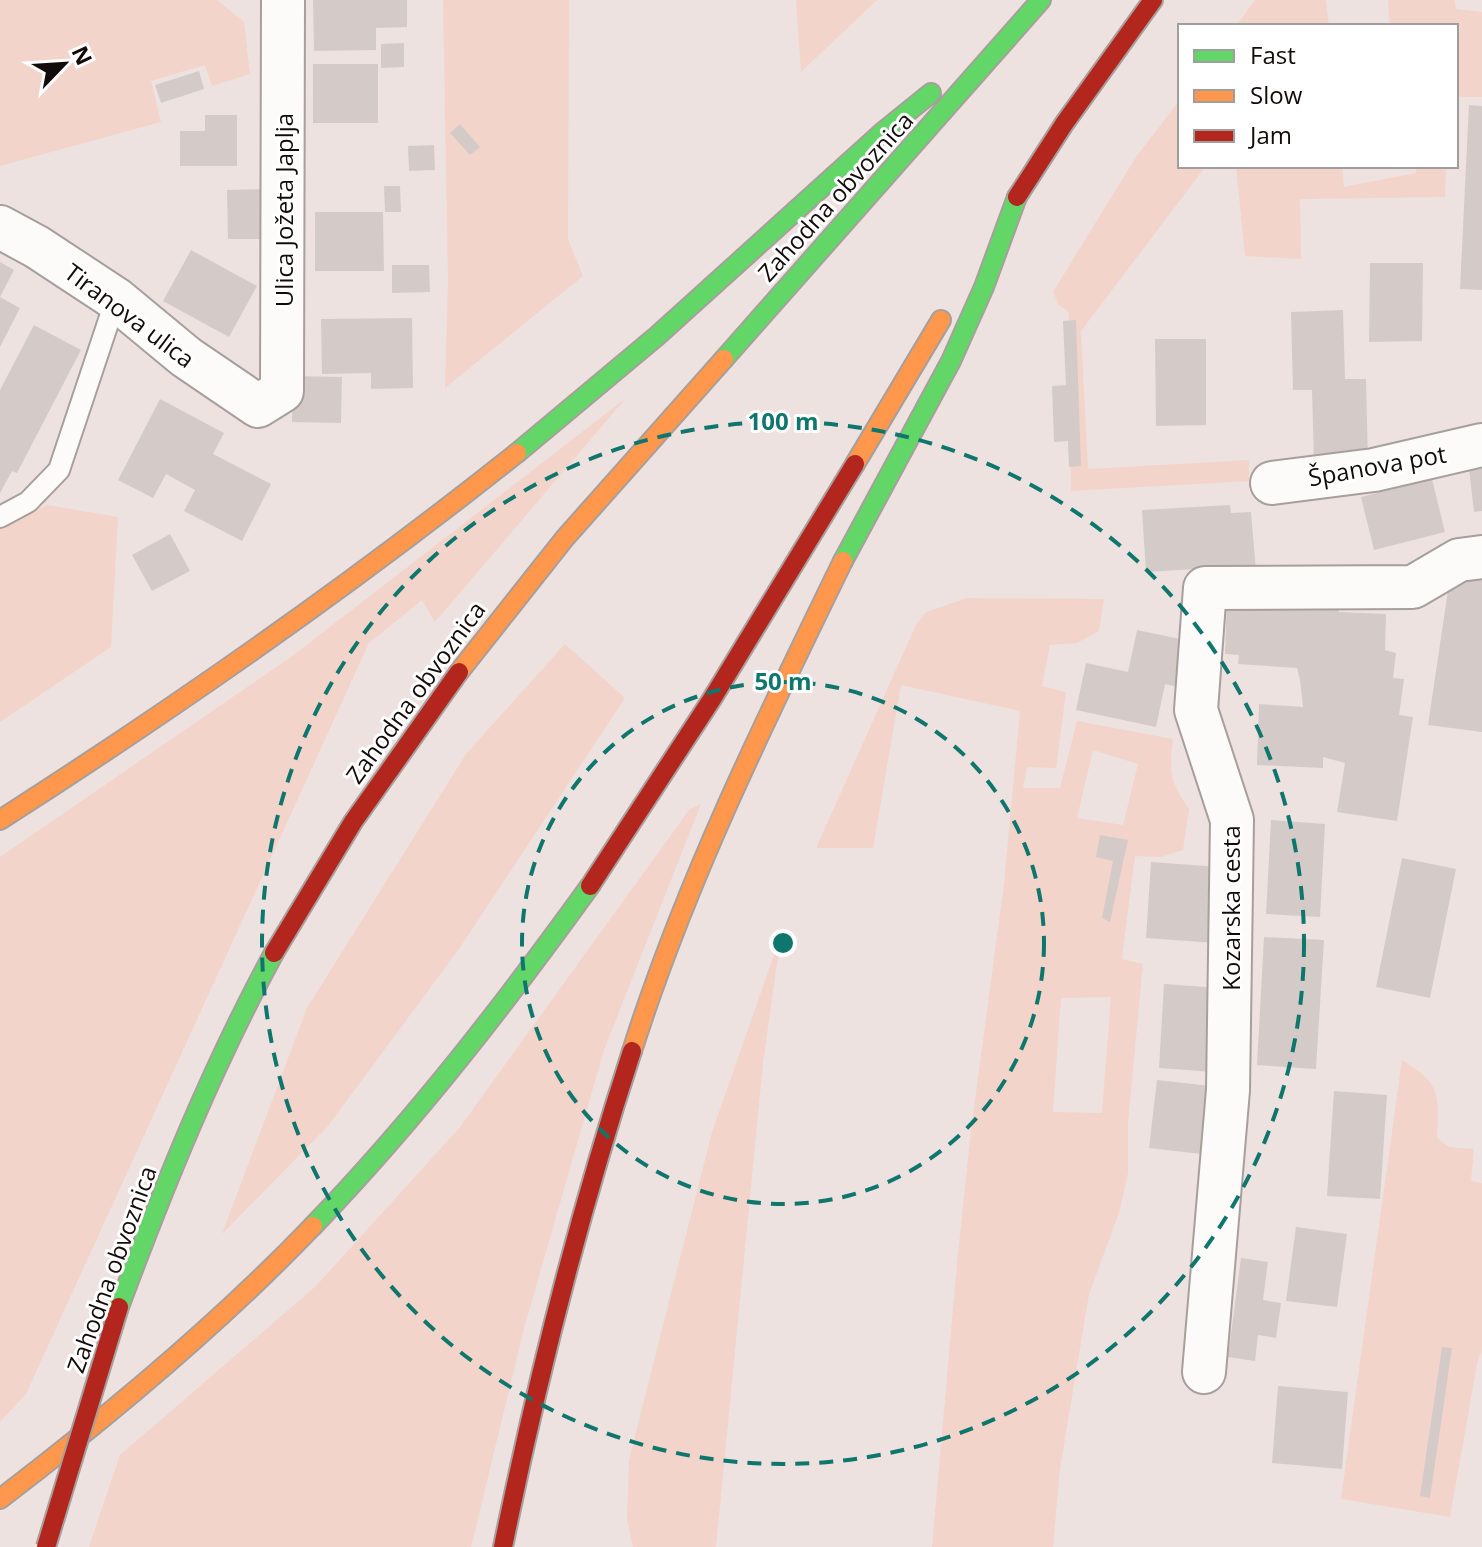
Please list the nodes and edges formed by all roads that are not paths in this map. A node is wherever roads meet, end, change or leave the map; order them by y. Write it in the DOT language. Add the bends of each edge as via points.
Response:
graph roads {
  1 [pos="283,0"];
  2 [pos="1041,0"];
  3 [pos="1153,0"];
  4 [pos="1008,37"];
  5 [pos="1013,202"];
  6 [pos="0,227"];
  7 [pos="972,269"];
  8 [pos="116,299"];
  9 [pos="948,309"];
  10 [pos="258,406"];
  11 [pos="1482,445"];
  12 [pos="1272,483"];
  13 [pos="0,517"];
  14 [pos="1482,557"];
  15 [pos="0,820"];
  16 [pos="1204,1372"];
  17 [pos="0,1499"];
  18 [pos="46,1547"];
  19 [pos="503,1547"];
  1 -- 10 [label="street, Ulica Jožeta Japlja" via="282,391"];
  2 -- 4 [label="highway, Zahodna obvoznica"];
  3 -- 5 [label="highway"];
  4 -- 15 [label="highway" via="850,158 673,322 458,500 207,684"];
  4 -- 18 [label="highway, Zahodna obvoznica, bridge" via="565,538 388,765 244,1008 169,1175 119,1307"];
  5 -- 7 [label="highway"];
  5 -- 19 [label="highway" via="951,361 846,555 759,734 655,978 572,1247"];
  6 -- 8 [label="street, Tiranova ulica"];
  8 -- 10 [label="street, Tiranova ulica" via="186,357"];
  8 -- 13 [label="lane" via="59,470 28,502"];
  9 -- 17 [label="highway" via="655,786 573,911 459,1062 397,1136 266,1273 126,1401"];
  11 -- 12 [label="street, Španova pot" via="1374,470"];
  14 -- 16 [label="street, Kozarska cesta" via="1459,560 1413,587 1205,588 1196,710 1232,820 1228,1090"];
}
